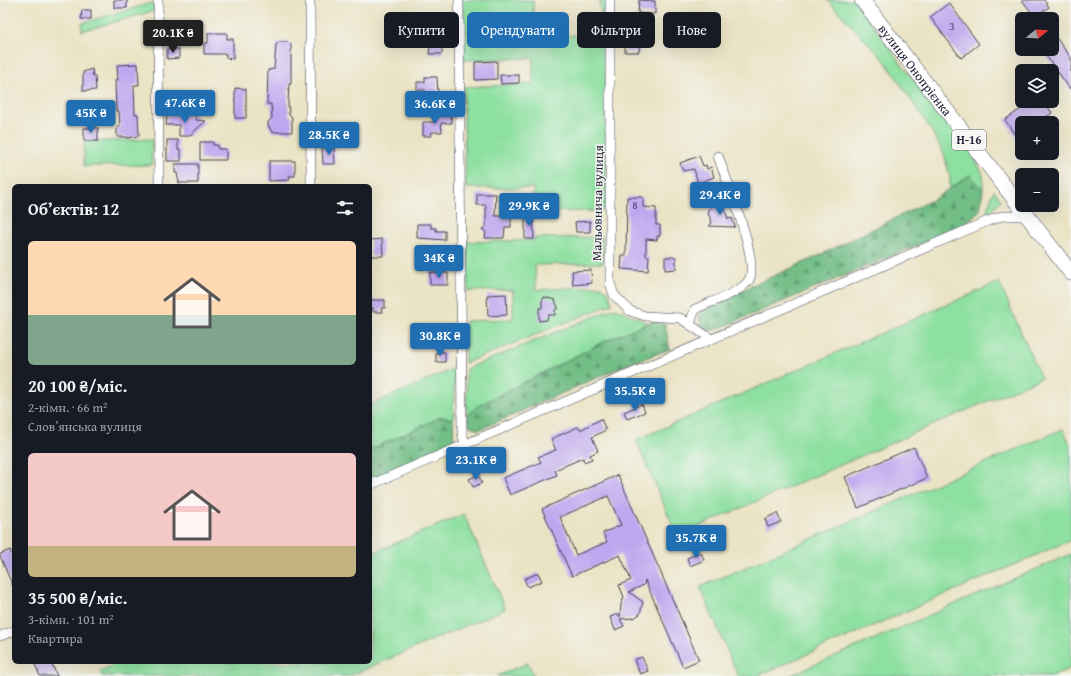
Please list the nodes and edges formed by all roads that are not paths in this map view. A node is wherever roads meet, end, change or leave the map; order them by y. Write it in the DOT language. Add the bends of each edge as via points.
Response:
graph roads {
  1 [pos="158,0"];
  2 [pos="310,0"];
  3 [pos="459,0"];
  4 [pos="610,0"];
  5 [pos="862,0"];
  6 [pos="718,156"];
  7 [pos="159,184"];
  8 [pos="311,184"];
  9 [pos="1026,216"];
  10 [pos="1071,273"];
  11 [pos="690,324"];
  12 [pos="711,339"];
  13 [pos="465,444"];
  14 [pos="372,484"];
  15 [pos="12,632"];
  16 [pos="0,636"];
  1 -- 7 [label="street"];
  2 -- 8 [label="street"];
  3 -- 13 [label="street" via="462,433"];
  4 -- 11 [label="street, Мальовнича вулиця" via="610,283 614,295 630,311 645,316 680,318"];
  5 -- 9 [label="main road, вулиця Онопрієнка / Н-16"];
  6 -- 11 [label="street" via="746,238 752,268 749,280 737,291 696,309"];
  9 -- 10 [label="main road, вулиця Онопрієнка / Н-16"];
  9 -- 12 [label="street" via="1002,216 988,221"];
  11 -- 12 [label="street, Мальовнича вулиця"];
  12 -- 13 [label="street"];
  13 -- 14 [label="street"];
  15 -- 16 [label="street"];
}
